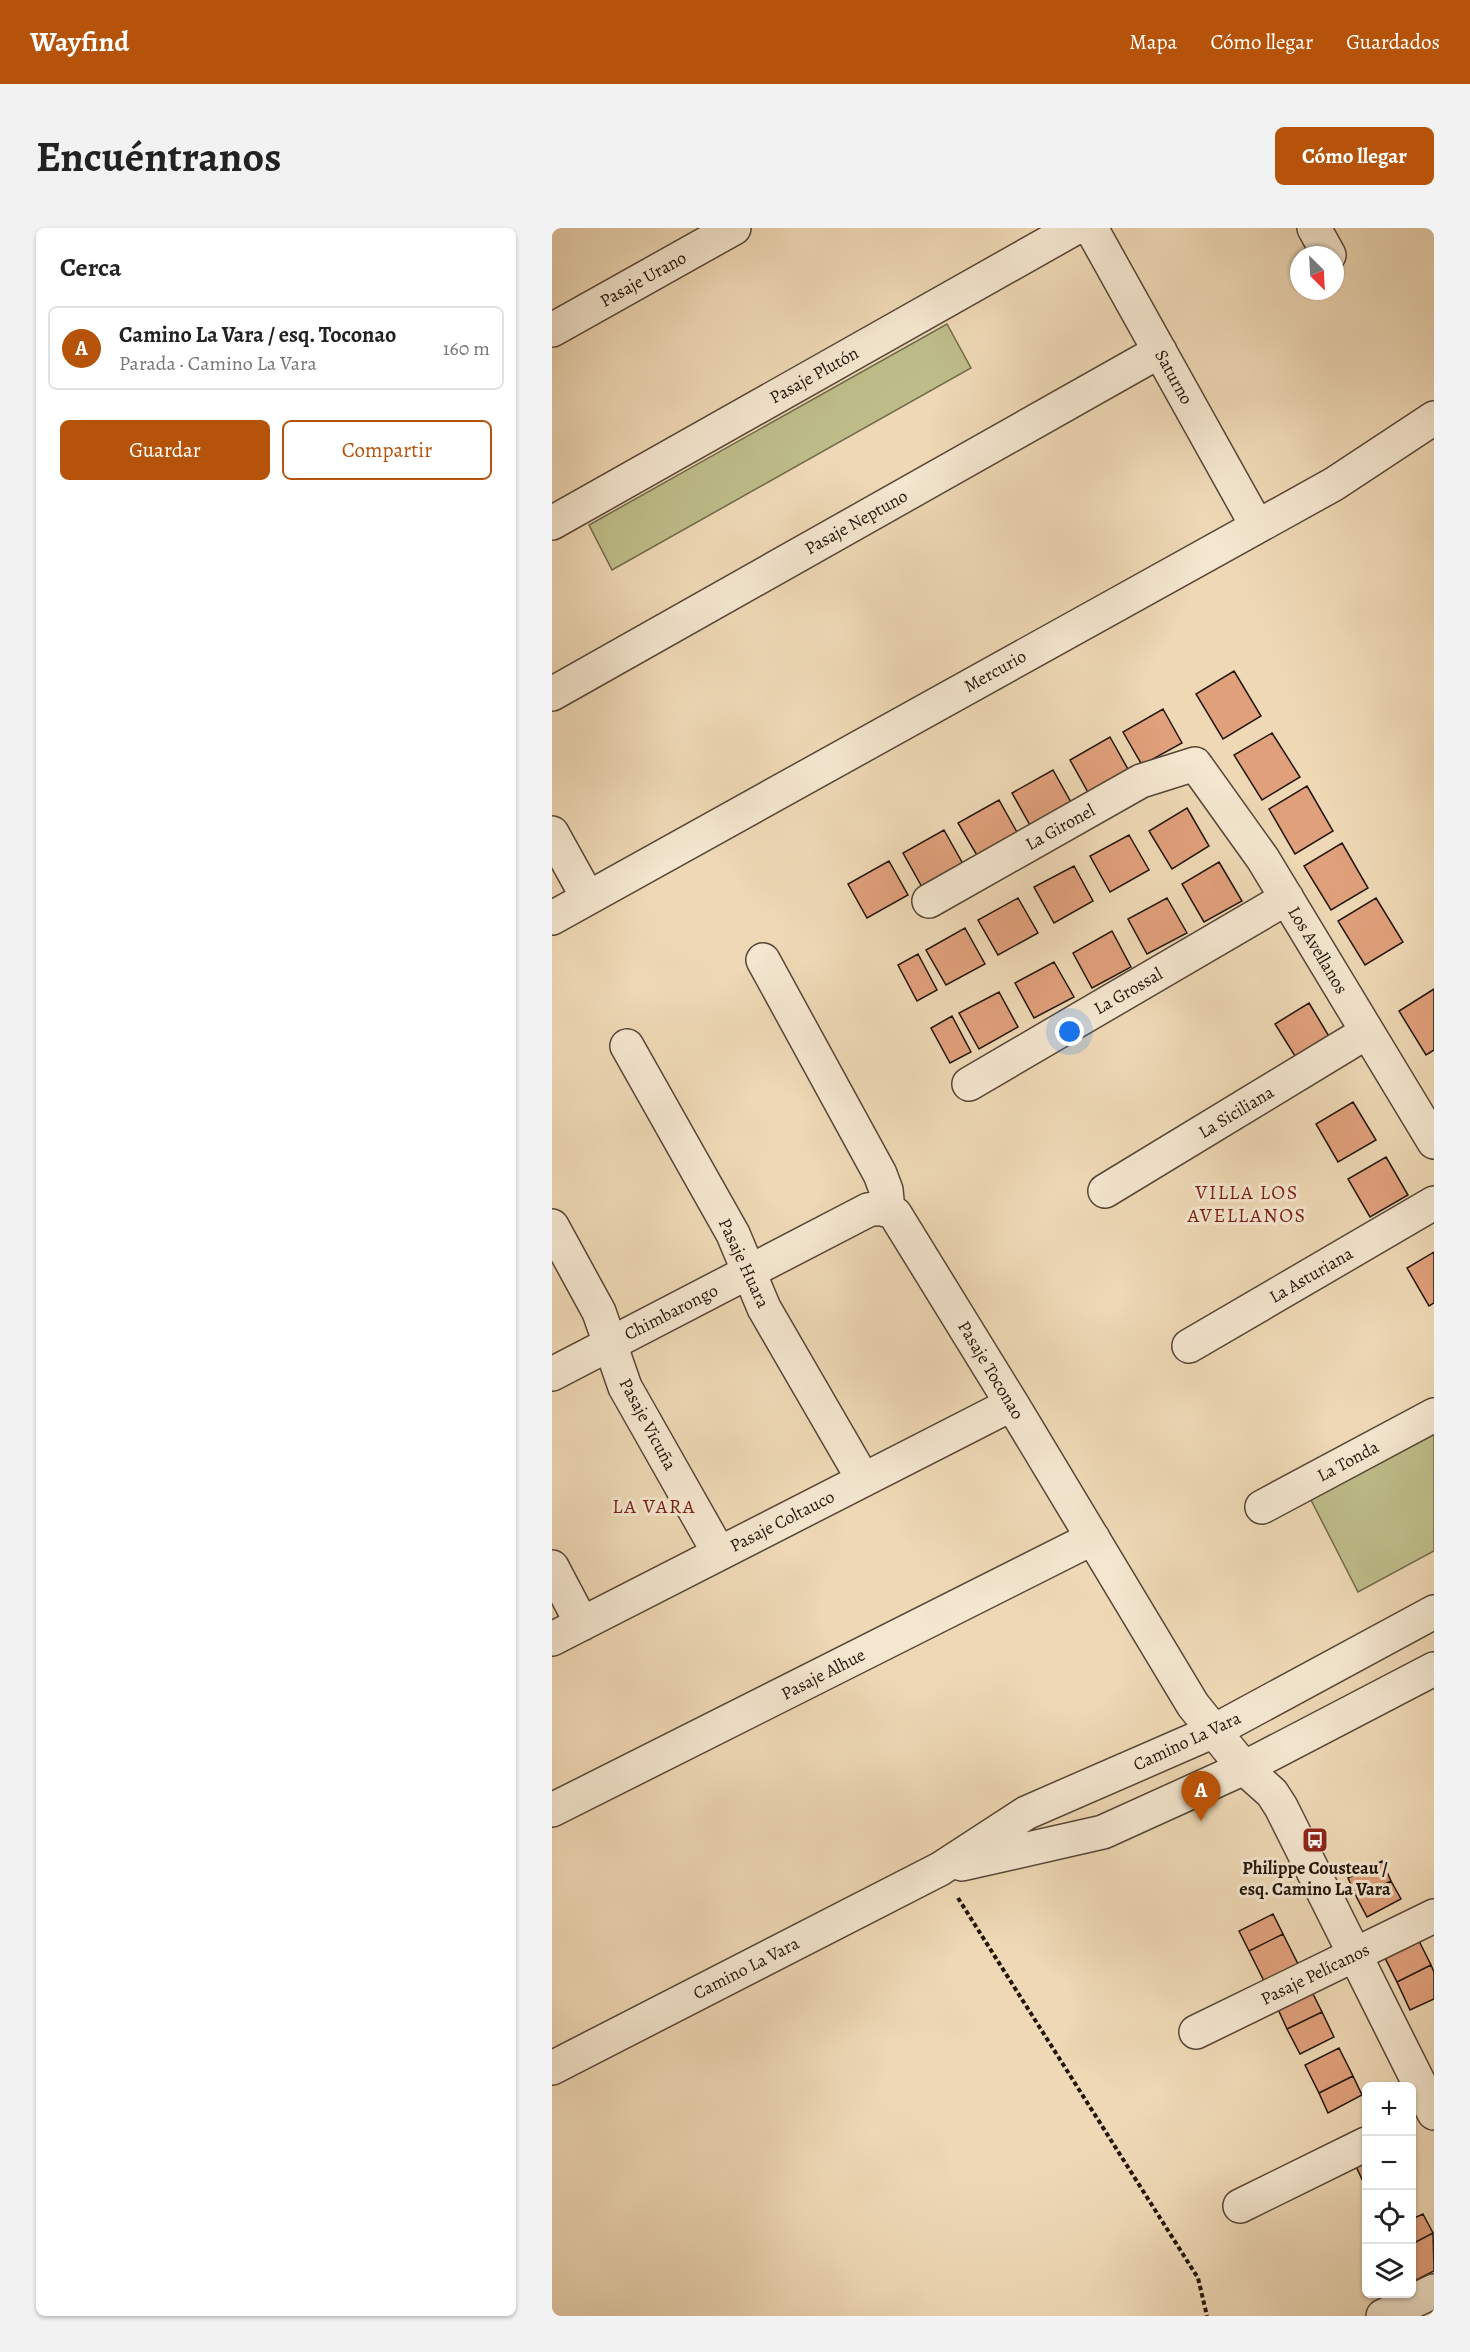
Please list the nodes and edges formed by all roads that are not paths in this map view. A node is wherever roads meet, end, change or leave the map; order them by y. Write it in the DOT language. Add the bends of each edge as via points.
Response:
graph roads {
  1 [pos="734,228"];
  2 [pos="1075,228"];
  3 [pos="1091,228"];
  4 [pos="1314,228"];
  5 [pos="1324,246"];
  6 [pos="552,330"];
  7 [pos="1160,351"];
  8 [pos="1434,418"];
  9 [pos="552,523"];
  10 [pos="1257,526"];
  11 [pos="552,694"];
  12 [pos="1195,764"];
  13 [pos="552,833"];
  14 [pos="588,898"];
  15 [pos="1287,898"];
  16 [pos="929,901"];
  17 [pos="552,918"];
  18 [pos="763,960"];
  19 [pos="1367,1032"];
  20 [pos="627,1046"];
  21 [pos="969,1083"];
  22 [pos="1434,1142"];
  23 [pos="1105,1191"];
  24 [pos="1434,1203"];
  25 [pos="888,1210"];
  26 [pos="552,1226"];
  27 [pos="749,1272"];
  28 [pos="610,1344"];
  29 [pos="1189,1346"];
  30 [pos="552,1374"];
  31 [pos="1012,1404"];
  32 [pos="1434,1415"];
  33 [pos="863,1479"];
  34 [pos="1262,1507"];
  35 [pos="1093,1538"];
  36 [pos="719,1553"];
  37 [pos="552,1568"];
  38 [pos="1434,1612"];
  39 [pos="582,1624"];
  40 [pos="552,1639"];
  41 [pos="1434,1668"];
  42 [pos="1214,1731"];
  43 [pos="1244,1768"];
  44 [pos="552,1810"];
  45 [pos="940,1869"];
  46 [pos="1434,1916"];
  47 [pos="1355,1955"];
  48 [pos="1196,2032"];
  49 [pos="552,2068"];
  50 [pos="1428,2114"];
  51 [pos="1362,2146"];
  52 [pos="1240,2206"];
  53 [pos="1434,2291"];
  54 [pos="1383,2316"];
  1 -- 6 [label="street, Pasaje Urano"];
  2 -- 9 [label="street, Pasaje Plutón"];
  3 -- 7 [label="street, Saturno"];
  4 -- 5 [label="street"];
  7 -- 10 [label="street, Saturno"];
  7 -- 11 [label="street, Pasaje Neptuno"];
  8 -- 10 [label="street, Mercurio" via="1334,484"];
  10 -- 14 [label="street, Mercurio"];
  12 -- 15 [label="street, Los Avellanos"];
  12 -- 16 [label="street, La Gironel" via="1141,781"];
  13 -- 14 [label="street"];
  14 -- 17 [label="street, Mercurio"];
  15 -- 19 [label="street, Los Avellanos"];
  15 -- 21 [label="street, La Grossal"];
  18 -- 25 [label="street" via="880,1174"];
  19 -- 22 [label="street, Los Avellanos"];
  19 -- 23 [label="street, La Siciliana"];
  20 -- 27 [label="street, Pasaje Huara" via="733,1234"];
  24 -- 29 [label="street, La Asturiana"];
  25 -- 27 [label="street, Chimbarongo" via="868,1210"];
  25 -- 31 [label="street, Pasaje Toconao" via="900,1220"];
  26 -- 28 [label="street, Pasaje Vicuña" via="598,1312"];
  27 -- 28 [label="street, Chimbarongo"];
  27 -- 33 [label="street, Pasaje Huara" via="764,1308"];
  28 -- 30 [label="street, Chimbarongo"];
  28 -- 36 [label="street, Pasaje Vicuña" via="625,1387"];
  31 -- 33 [label="street, Pasaje Coltauco"];
  31 -- 35 [label="street, Pasaje Toconao"];
  32 -- 34 [label="street, La Tonda"];
  33 -- 36 [label="street, Pasaje Coltauco"];
  35 -- 42 [label="street, Pasaje Toconao" via="1193,1705"];
  35 -- 44 [label="street, Pasaje Alhue"];
  36 -- 39 [label="street, Pasaje Coltauco"];
  37 -- 39 [label="street"];
  38 -- 42 [label="street, Camino La Vara"];
  39 -- 40 [label="street, Pasaje Coltauco"];
  41 -- 43 [label="street, Camino La Vara"];
  42 -- 43 [label="street, Pasaje Toconao"];
  42 -- 45 [label="street, Camino La Vara" via="1026,1813"];
  43 -- 45 [label="street, Camino La Vara" via="1103,1832"];
  43 -- 47 [label="street, Pasaje Toconao" via="1272,1793 1281,1807"];
  45 -- 49 [label="street, Camino La Vara"];
  46 -- 47 [label="street, Pasaje Pelícanos"];
  47 -- 48 [label="street, Pasaje Pelícanos"];
  47 -- 50 [label="street, Pasaje Toconao"];
  51 -- 52 [label="street"];
  53 -- 54 [label="street"];
}
